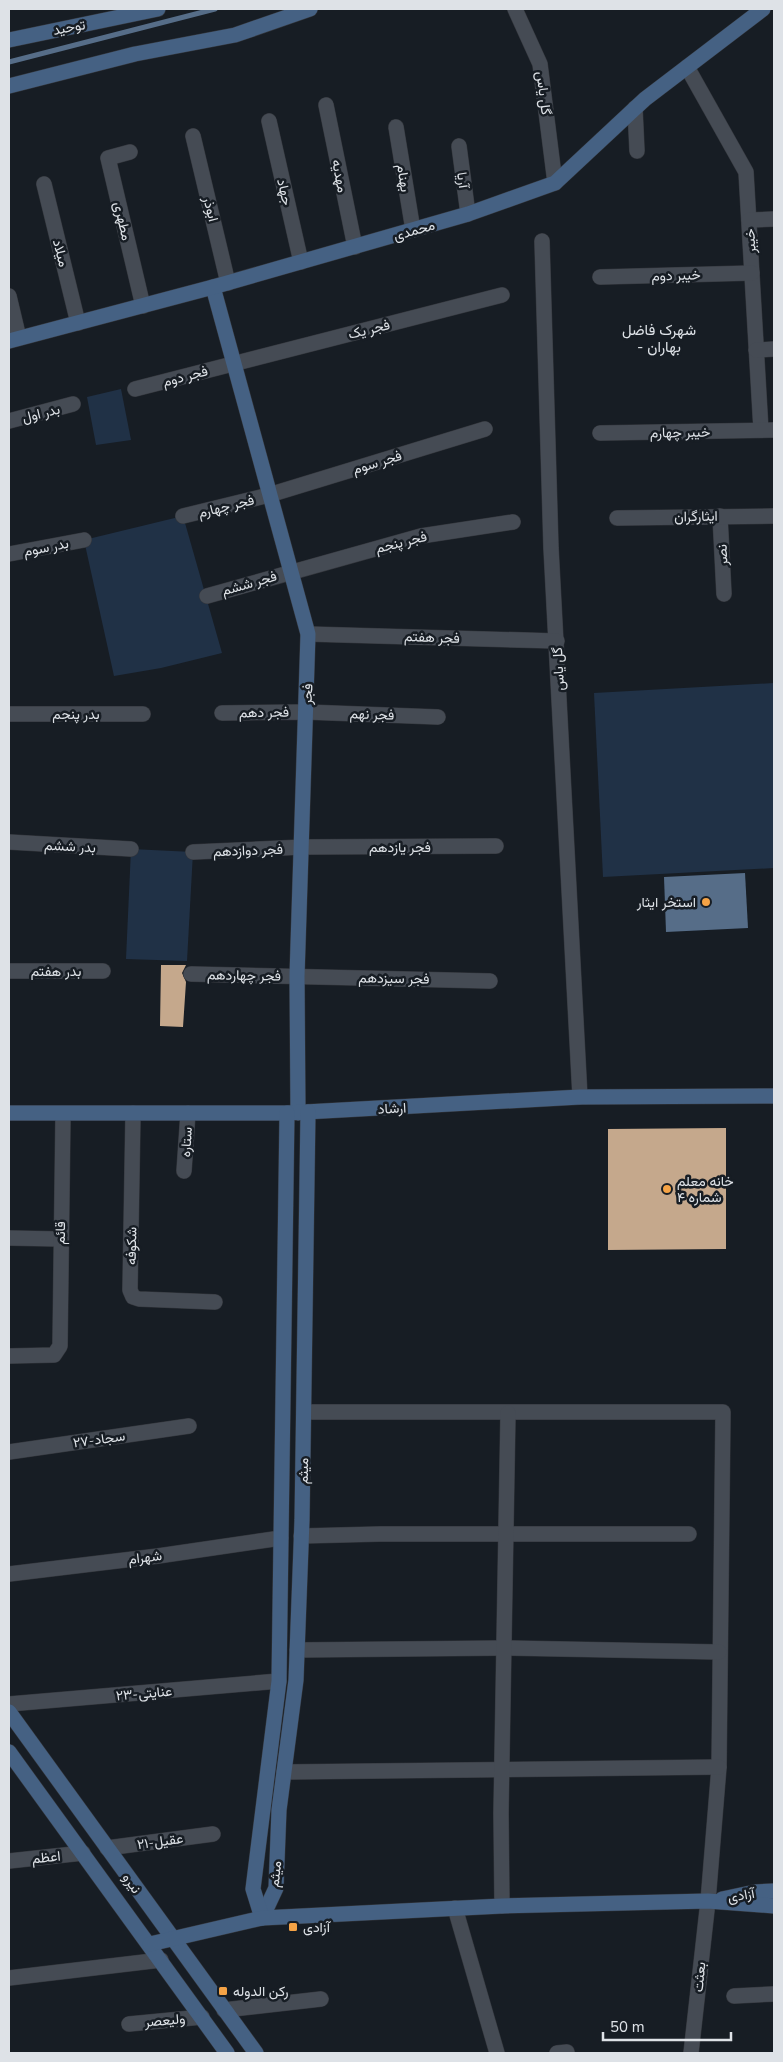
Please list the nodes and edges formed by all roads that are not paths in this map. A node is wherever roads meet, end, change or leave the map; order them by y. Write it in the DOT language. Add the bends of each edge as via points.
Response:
graph roads {
  1 [pos="158,9"];
  2 [pos="310,9"];
  3 [pos="515,9"];
  4 [pos="763,9"];
  5 [pos="9,40"];
  6 [pos="687,67"];
  7 [pos="9,86"];
  8 [pos="326,104"];
  9 [pos="635,108"];
  10 [pos="269,122"];
  11 [pos="396,127"];
  12 [pos="193,136"];
  13 [pos="459,146"];
  14 [pos="637,151"];
  15 [pos="130,152"];
  16 [pos="556,183"];
  17 [pos="44,184"];
  18 [pos="468,214"];
  19 [pos="774,219"];
  20 [pos="749,220"];
  21 [pos="413,230"];
  22 [pos="542,241"];
  23 [pos="354,247"];
  24 [pos="301,262"];
  25 [pos="752,273"];
  26 [pos="600,277"];
  27 [pos="228,283"];
  28 [pos="213,287"];
  29 [pos="502,295"];
  30 [pos="9,296"];
  31 [pos="143,306"];
  32 [pos="78,323"];
  33 [pos="14,340"];
  34 [pos="756,350"];
  35 [pos="774,350"];
  36 [pos="235,362"];
  37 [pos="135,389"];
  38 [pos="73,404"];
  39 [pos="9,421"];
  40 [pos="485,429"];
  41 [pos="768,430"];
  42 [pos="600,434"];
  43 [pos="269,495"];
  44 [pos="182,516"];
  45 [pos="720,516"];
  46 [pos="774,516"];
  47 [pos="617,518"];
  48 [pos="513,522"];
  49 [pos="84,540"];
  50 [pos="9,554"];
  51 [pos="290,572"];
  52 [pos="724,594"];
  53 [pos="207,596"];
  54 [pos="308,634"];
  55 [pos="556,641"];
  56 [pos="306,712"];
  57 [pos="222,713"];
  58 [pos="9,714"];
  59 [pos="143,714"];
  60 [pos="438,716"];
  61 [pos="9,842"];
  62 [pos="496,846"];
  63 [pos="303,848"];
  64 [pos="131,849"];
  65 [pos="193,852"];
  66 [pos="9,971"];
  67 [pos="104,971"];
  68 [pos="191,974"];
  69 [pos="297,976"];
  70 [pos="490,981"];
  71 [pos="774,1096"];
  72 [pos="580,1097"];
  73 [pos="9,1113"];
  74 [pos="134,1113"];
  75 [pos="188,1113"];
  76 [pos="298,1113"];
  77 [pos="63,1114"];
  78 [pos="308,1138"];
  79 [pos="287,1139"];
  80 [pos="184,1171"];
  81 [pos="9,1238"];
  82 [pos="60,1239"];
  83 [pos="214,1302"];
  84 [pos="9,1356"];
  85 [pos="304,1412"];
  86 [pos="508,1413"];
  87 [pos="189,1426"];
  88 [pos="9,1452"];
  89 [pos="506,1534"];
  90 [pos="690,1534"];
  91 [pos="301,1536"];
  92 [pos="281,1538"];
  93 [pos="9,1574"];
  94 [pos="504,1648"];
  95 [pos="297,1650"];
  96 [pos="719,1652"];
  97 [pos="279,1681"];
  98 [pos="9,1704"];
  99 [pos="9,1712"];
  100 [pos="9,1752"];
  101 [pos="719,1767"];
  102 [pos="502,1768"];
  103 [pos="284,1772"];
  104 [pos="213,1834"];
  105 [pos="107,1848"];
  106 [pos="83,1853"];
  107 [pos="9,1861"];
  108 [pos="774,1891"];
  109 [pos="708,1902"];
  110 [pos="502,1906"];
  111 [pos="774,1906"];
  112 [pos="455,1908"];
  113 [pos="262,1918"];
  114 [pos="172,1939"];
  115 [pos="150,1944"];
  116 [pos="161,1960"];
  117 [pos="9,1978"];
  118 [pos="774,1994"];
  119 [pos="734,1996"];
  120 [pos="321,1999"];
  121 [pos="224,2010"];
  122 [pos="202,2017"];
  123 [pos="129,2024"];
  124 [pos="227,2053"];
  125 [pos="256,2053"];
  126 [pos="497,2053"];
  127 [pos="691,2053"];
  1 -- 5 [label="street, توحید"];
  2 -- 7 [label="street" via="236,35 135,54"];
  3 -- 16 [label="street, گل یاس" via="540,64"];
  4 -- 6 [label="street, محمدی"];
  6 -- 9 [label="street, محمدی"];
  6 -- 20 [label="street, خیبر" via="746,172"];
  8 -- 23 [label="street, مهدیه"];
  9 -- 14 [label="street"];
  9 -- 16 [label="street, محمدی"];
  10 -- 24 [label="street, جهاد"];
  11 -- 21 [label="street, بهنام"];
  12 -- 27 [label="street, ابوذر"];
  13 -- 18 [label="street, آریا"];
  15 -- 31 [label="street, مطهری" via="108,158"];
  16 -- 18 [label="street, محمدی"];
  17 -- 32 [label="street, میلاد"];
  18 -- 21 [label="street, محمدی"];
  19 -- 20 [label="street"];
  20 -- 25 [label="street, خیبر"];
  21 -- 23 [label="street, محمدی"];
  22 -- 55 [label="street, گل یاس"];
  23 -- 24 [label="street, محمدی"];
  24 -- 27 [label="street, محمدی"];
  25 -- 26 [label="street, خیبر دوم"];
  25 -- 34 [label="street, خیبر"];
  27 -- 28 [label="street, محمدی"];
  28 -- 31 [label="street, محمدی"];
  28 -- 36 [label="street, فجر"];
  29 -- 36 [label="street, فجر یک"];
  30 -- 33 [label="street"];
  31 -- 32 [label="street, محمدی"];
  32 -- 33 [label="street, محمدی"];
  34 -- 35 [label="street"];
  34 -- 41 [label="street, خیبر"];
  36 -- 37 [label="street, فجر دوم"];
  36 -- 43 [label="street, فجر"];
  38 -- 39 [label="street, بدر اول"];
  40 -- 43 [label="street, فجر سوم"];
  41 -- 42 [label="street, خیبر چهارم"];
  43 -- 44 [label="street, فجر چهارم"];
  43 -- 51 [label="street, فجر"];
  45 -- 46 [label="street, ایثارگران"];
  45 -- 47 [label="street, ایثارگران"];
  45 -- 52 [label="street, نصر"];
  48 -- 51 [label="street, فجر پنجم" via="421,536"];
  49 -- 50 [label="street, بدر سوم"];
  51 -- 53 [label="street, فجر ششم"];
  51 -- 54 [label="street, فجر"];
  54 -- 55 [label="street, فجر هفتم"];
  54 -- 56 [label="street, فجر"];
  55 -- 72 [label="street, گل یاس"];
  56 -- 57 [label="street, فجر دهم"];
  56 -- 60 [label="street, فجر نهم"];
  56 -- 63 [label="street, فجر"];
  58 -- 59 [label="street, بدر پنجم"];
  61 -- 64 [label="street, بدر ششم"];
  62 -- 63 [label="street, فجر یازدهم"];
  63 -- 65 [label="street, فجر دوازدهم"];
  63 -- 69 [label="street, فجر"];
  66 -- 67 [label="street, بدر هفتم"];
  68 -- 69 [label="street, فجر چهاردهم"];
  69 -- 70 [label="street, فجر سیزدهم"];
  69 -- 76 [label="street, فجر"];
  71 -- 72 [label="street, ارشاد"];
  72 -- 76 [label="street, ارشاد"];
  73 -- 77 [label="street, ارشاد"];
  74 -- 75 [label="street, ارشاد"];
  74 -- 77 [label="street, ارشاد"];
  74 -- 83 [label="street, شکوفه" via="130,1290 139,1299"];
  75 -- 76 [label="street, ارشاد"];
  75 -- 80 [label="street, ستاره"];
  76 -- 78 [label="street, میثم"];
  76 -- 79 [label="street, میثم"];
  77 -- 82 [label="street, قائم"];
  78 -- 79 [label="street" via="298,1131"];
  78 -- 85 [label="street, میثم"];
  79 -- 92 [label="street, میثم"];
  81 -- 82 [label="street"];
  82 -- 84 [label="street, قائم" via="60,1346 54,1355"];
  85 -- 86 [label="street"];
  85 -- 91 [label="street, میثم"];
  86 -- 89 [label="street"];
  86 -- 96 [label="street, بعثت" via="723,1412"];
  87 -- 88 [label="street, ۲۷-سجاد"];
  89 -- 90 [label="street"];
  89 -- 91 [label="street"];
  89 -- 94 [label="street"];
  91 -- 95 [label="street, میثم"];
  92 -- 93 [label="street, شهرام"];
  92 -- 97 [label="street, میثم"];
  94 -- 95 [label="street"];
  94 -- 96 [label="street"];
  94 -- 102 [label="street"];
  95 -- 103 [label="street, میثم"];
  96 -- 101 [label="street, بعثت"];
  97 -- 98 [label="street, ۲۳-عنایتی"];
  97 -- 113 [label="street, میثم" via="253,1889"];
  99 -- 105 [label="street, نیرو"];
  100 -- 106 [label="street, نیرو"];
  101 -- 102 [label="street"];
  101 -- 109 [label="street, بعثت"];
  102 -- 103 [label="street"];
  102 -- 110 [label="street"];
  103 -- 113 [label="street, میثم" via="276,1888"];
  104 -- 105 [label="street, ۲۱-عقیل"];
  105 -- 114 [label="street, نیرو"];
  106 -- 107 [label="street, اعظم"];
  106 -- 115 [label="street, نیرو"];
  108 -- 109 [label="street, آزادی"];
  109 -- 110 [label="street, آزادی"];
  109 -- 111 [label="street, آزادی"];
  109 -- 127 [label="street, بعثت"];
  110 -- 112 [label="street, آزادی"];
  112 -- 113 [label="street, آزادی"];
  112 -- 126 [label="street"];
  113 -- 114 [label="street, آزادی"];
  114 -- 115 [label="street, آزادی"];
  114 -- 121 [label="street, نیرو"];
  115 -- 116 [label="street, نیرو"];
  116 -- 117 [label="street"];
  116 -- 122 [label="street, نیرو"];
  118 -- 119 [label="street"];
  120 -- 121 [label="street"];
  121 -- 125 [label="street, نیرو"];
  122 -- 123 [label="street, ولیعصر"];
  122 -- 124 [label="street, نیرو"];
}
